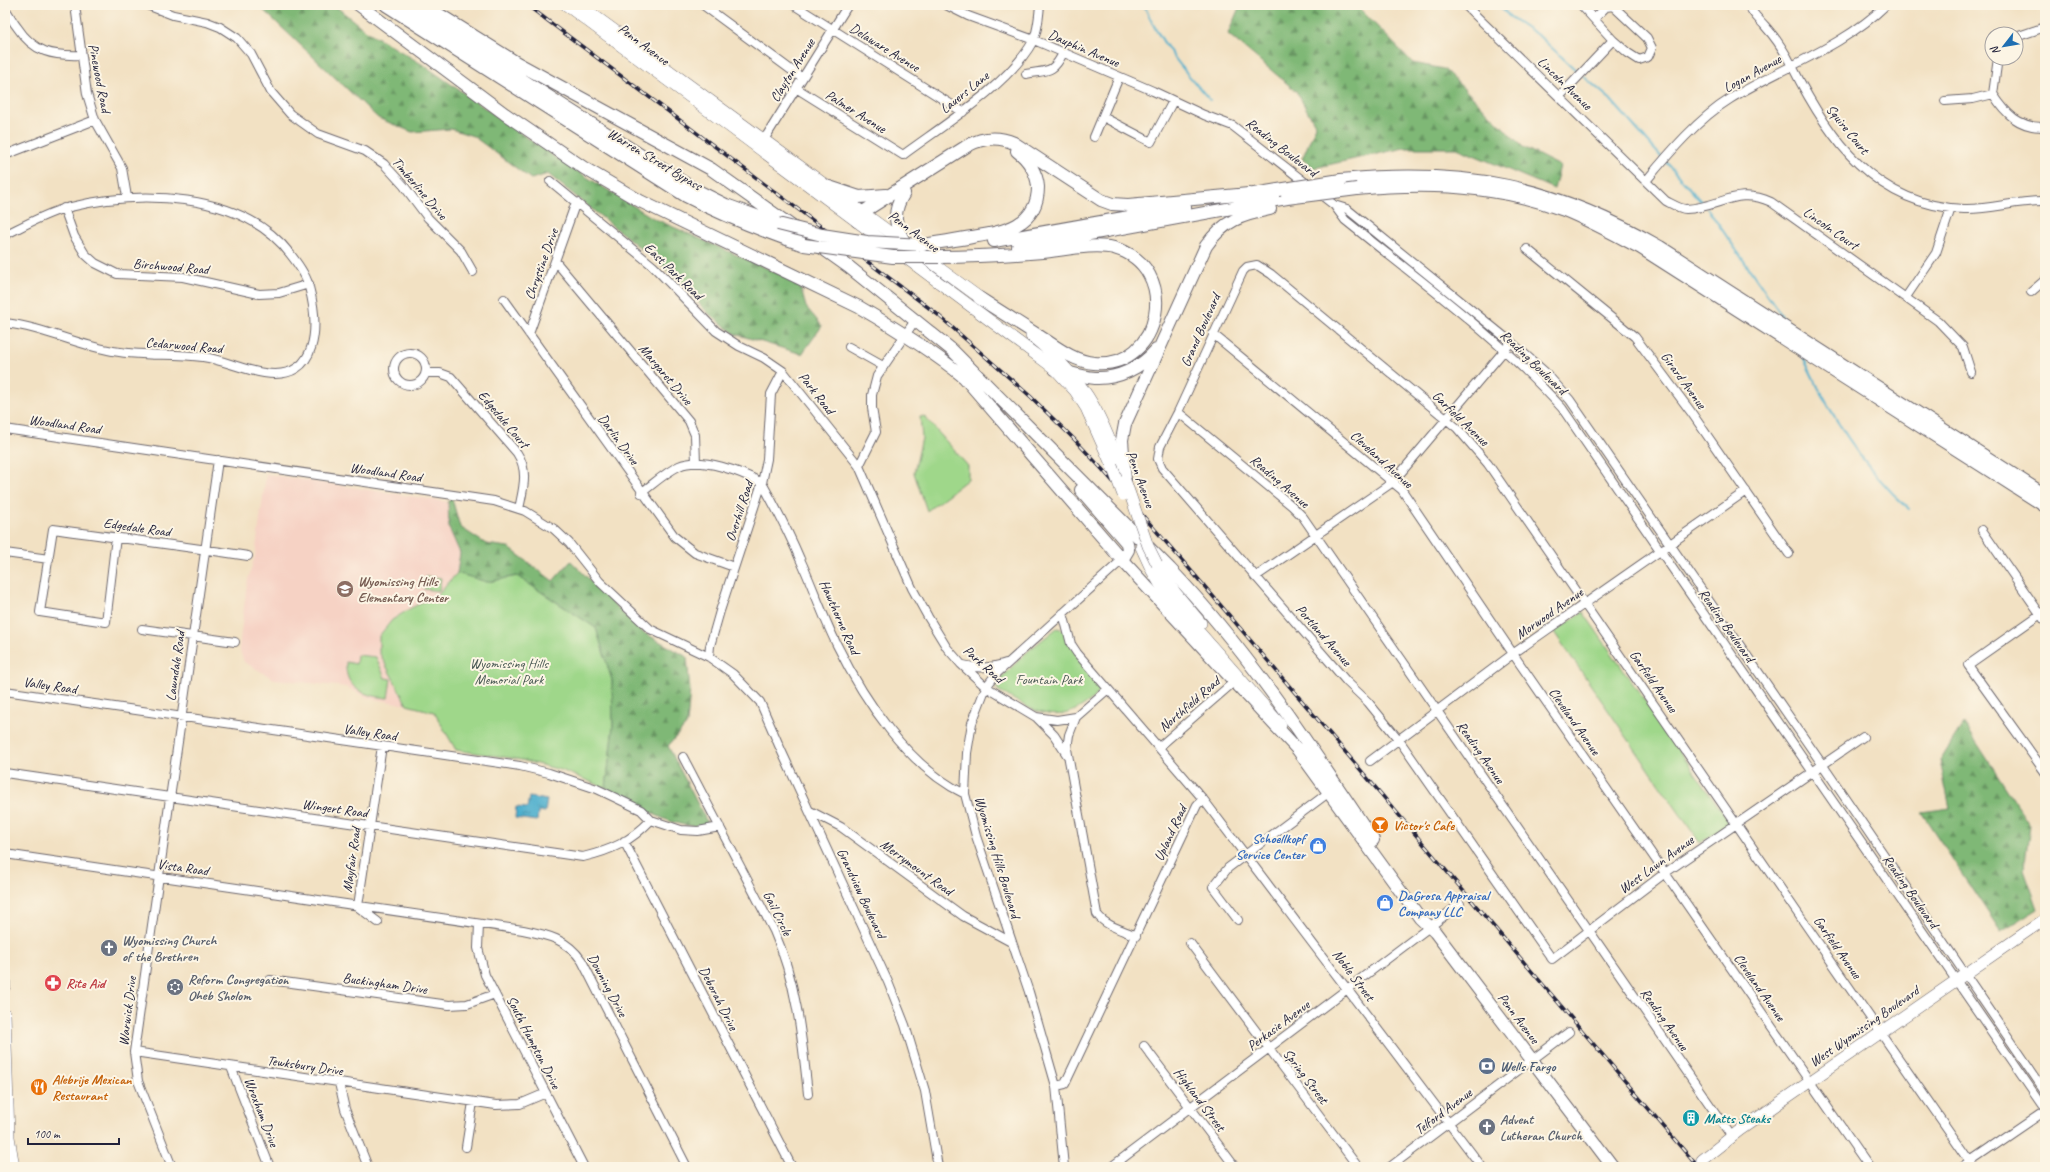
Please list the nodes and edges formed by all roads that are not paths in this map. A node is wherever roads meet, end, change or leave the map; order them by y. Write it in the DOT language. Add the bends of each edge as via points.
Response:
graph roads {
  1 [pos="75,5"];
  2 [pos="147,5"];
  3 [pos="359,5"];
  4 [pos="386,5"];
  5 [pos="405,5"];
  6 [pos="424,5"];
  7 [pos="566,5"];
  8 [pos="580,5"];
  9 [pos="703,5"];
  10 [pos="794,5"];
  11 [pos="848,5"];
  12 [pos="946,5"];
  13 [pos="1040,5"];
  14 [pos="1466,5"];
  15 [pos="1581,5"];
  16 [pos="1886,5"];
  17 [pos="1749,7"];
  18 [pos="5,9"];
  19 [pos="589,12"];
  20 [pos="1595,18"];
  21 [pos="2045,27"];
  22 [pos="833,30"];
  23 [pos="2024,34"];
  24 [pos="1034,40"];
  25 [pos="1613,40"];
  26 [pos="1063,53"];
  27 [pos="82,55"];
  28 [pos="1792,66"];
  29 [pos="1997,66"];
  30 [pos="1026,74"];
  31 [pos="1119,77"];
  32 [pos="802,78"];
  33 [pos="796,88"];
  34 [pos="1993,94"];
  35 [pos="1560,96"];
  36 [pos="1173,101"];
  37 [pos="1945,101"];
  38 [pos="962,112"];
  39 [pos="1103,117"];
  40 [pos="1210,117"];
  41 [pos="95,120"];
  42 [pos="2045,127"];
  43 [pos="1094,137"];
  44 [pos="761,145"];
  45 [pos="5,155"];
  46 [pos="903,155"];
  47 [pos="550,181"];
  48 [pos="1646,181"];
  49 [pos="829,188"];
  50 [pos="898,194"];
  51 [pos="1249,194"];
  52 [pos="127,197"];
  53 [pos="1289,201"];
  54 [pos="2045,201"];
  55 [pos="576,202"];
  56 [pos="1334,205"];
  57 [pos="64,208"];
  58 [pos="1951,208"];
  59 [pos="863,216"];
  60 [pos="5,235"];
  61 [pos="906,244"];
  62 [pos="923,245"];
  63 [pos="1527,249"];
  64 [pos="939,257"];
  65 [pos="556,262"];
  66 [pos="1252,265"];
  67 [pos="473,272"];
  68 [pos="2045,280"];
  69 [pos="309,284"];
  70 [pos="2031,292"];
  71 [pos="1906,297"];
  72 [pos="980,298"];
  73 [pos="504,299"];
  74 [pos="916,319"];
  75 [pos="5,323"];
  76 [pos="1168,330"];
  77 [pos="529,334"];
  78 [pos="1213,334"];
  79 [pos="904,335"];
  80 [pos="1511,342"];
  81 [pos="849,348"];
  82 [pos="1504,350"];
  83 [pos="883,366"];
  84 [pos="1055,369"];
  85 [pos="783,371"];
  86 [pos="1071,372"];
  87 [pos="1971,372"];
  88 [pos="426,373"];
  89 [pos="1178,412"];
  90 [pos="1446,420"];
  91 [pos="5,429"];
  92 [pos="1032,430"];
  93 [pos="218,460"];
  94 [pos="696,463"];
  95 [pos="859,466"];
  96 [pos="1125,480"];
  97 [pos="1393,482"];
  98 [pos="762,483"];
  99 [pos="1746,491"];
  100 [pos="641,493"];
  101 [pos="2045,496"];
  102 [pos="2045,506"];
  103 [pos="519,509"];
  104 [pos="1982,530"];
  105 [pos="1315,535"];
  106 [pos="116,537"];
  107 [pos="1671,544"];
  108 [pos="205,549"];
  109 [pos="1660,551"];
  110 [pos="5,553"];
  111 [pos="1789,554"];
  112 [pos="248,556"];
  113 [pos="48,559"];
  114 [pos="1122,560"];
  115 [pos="734,567"];
  116 [pos="1255,577"];
  117 [pos="1585,603"];
  118 [pos="1064,613"];
  119 [pos="2043,615"];
  120 [pos="142,629"];
  121 [pos="192,636"];
  122 [pos="235,642"];
  123 [pos="1514,653"];
  124 [pos="709,657"];
  125 [pos="1007,663"];
  126 [pos="961,664"];
  127 [pos="1235,681"];
  128 [pos="986,687"];
  129 [pos="1108,689"];
  130 [pos="5,691"];
  131 [pos="1437,711"];
  132 [pos="181,717"];
  133 [pos="1036,717"];
  134 [pos="1076,717"];
  135 [pos="1863,737"];
  136 [pos="1399,740"];
  137 [pos="1309,744"];
  138 [pos="382,746"];
  139 [pos="1160,747"];
  140 [pos="1298,750"];
  141 [pos="683,757"];
  142 [pos="1068,757"];
  143 [pos="1370,761"];
  144 [pos="1822,764"];
  145 [pos="1812,772"];
  146 [pos="2045,772"];
  147 [pos="5,773"];
  148 [pos="1333,790"];
  149 [pos="965,794"];
  150 [pos="169,797"];
  151 [pos="1203,799"];
  152 [pos="810,811"];
  153 [pos="651,820"];
  154 [pos="1736,823"];
  155 [pos="370,826"];
  156 [pos="720,827"];
  157 [pos="624,841"];
  158 [pos="5,854"];
  159 [pos="1246,855"];
  160 [pos="1665,873"];
  161 [pos="1493,876"];
  162 [pos="158,877"];
  163 [pos="1460,904"];
  164 [pos="358,906"];
  165 [pos="2045,919"];
  166 [pos="1238,920"];
  167 [pos="378,922"];
  168 [pos="479,924"];
  169 [pos="1430,926"];
  170 [pos="1589,931"];
  171 [pos="1136,936"];
  172 [pos="1011,942"];
  173 [pos="1190,943"];
  174 [pos="1960,978"];
  175 [pos="5,980"];
  176 [pos="270,980"];
  177 [pos="5,986"];
  178 [pos="1348,989"];
  179 [pos="495,994"];
  180 [pos="5,1014"];
  181 [pos="1569,1032"];
  182 [pos="1881,1033"];
  183 [pos="1144,1046"];
  184 [pos="1268,1048"];
  185 [pos="134,1052"];
  186 [pos="1532,1060"];
  187 [pos="231,1067"];
  188 [pos="1810,1082"];
  189 [pos="339,1083"];
  190 [pos="1056,1086"];
  191 [pos="2045,1091"];
  192 [pos="546,1093"];
  193 [pos="808,1094"];
  194 [pos="473,1102"];
  195 [pos="9,1105"];
  196 [pos="2045,1106"];
  197 [pos="1190,1108"];
  198 [pos="2045,1111"];
  199 [pos="1449,1123"];
  200 [pos="1732,1136"];
  201 [pos="466,1147"];
  202 [pos="1697,1164"];
  203 [pos="1972,1164"];
  204 [pos="14,1167"];
  205 [pos="20,1167"];
  206 [pos="172,1167"];
  207 [pos="270,1167"];
  208 [pos="368,1167"];
  209 [pos="584,1167"];
  210 [pos="687,1167"];
  211 [pos="792,1167"];
  212 [pos="938,1167"];
  213 [pos="1064,1167"];
  214 [pos="1112,1167"];
  215 [pos="1235,1167"];
  216 [pos="1358,1167"];
  217 [pos="1390,1167"];
  218 [pos="1482,1167"];
  219 [pos="1613,1167"];
  220 [pos="1869,1167"];
  221 [pos="1963,1167"];
  1 -- 27 [label="street, Pinewood Road"];
  2 -- 67 [label="street, Timberline Drive" via="173,15 207,22 237,38 251,54 271,92 290,114 318,134 364,151 384,164 428,218 461,251"];
  3 -- 79 [label="highway, Penn Avenue" via="505,114 590,172 669,217 859,306"];
  4 -- 64 [label="highway, Warren Street Bypass, bridge" via="686,196 719,214 804,245 893,257"];
  5 -- 62 [label="highway, Warren Street Bypass, bridge" via="692,188 726,205 778,224 822,235 860,241"];
  6 -- 74 [label="highway, Penn Avenue" via="517,63 711,169 849,267"];
  7 -- 19 [label="main road, Penn Avenue"];
  8 -- 19 [label="main road, Penn Avenue"];
  9 -- 32 [label="street"];
  10 -- 22 [label="street, Delaware Avenue"];
  11 -- 22 [label="street, Clayton Avenue"];
  12 -- 24 [label="street, Dauphin Avenue" via="968,16"];
  13 -- 24 [label="street"];
  14 -- 35 [label="street, Lincoln Avenue"];
  15 -- 20 [label="street"];
  16 -- 28 [label="street, Logan Avenue" via="1856,30"];
  17 -- 28 [label="street, Squire Court" via="1774,37"];
  18 -- 27 [label="street" via="21,33 36,48 49,54"];
  19 -- 44 [label="main road, Penn Avenue"];
  20 -- 25 [label="street"];
  20 -- 25 [label="street" via="1606,7 1613,6 1647,38 1652,48 1648,57 1639,60"];
  21 -- 23 [label="street"];
  22 -- 32 [label="street, Clayton Avenue"];
  22 -- 38 [label="street, Delaware Avenue"];
  24 -- 26 [label="street, Dauphin Avenue"];
  24 -- 38 [label="street, Lauers Lane" via="1008,73"];
  25 -- 35 [label="street"];
  26 -- 30 [label="street" via="1053,69"];
  26 -- 31 [label="street, Dauphin Avenue"];
  27 -- 41 [label="street, Pinewood Road" via="87,94"];
  28 -- 48 [label="street, Logan Avenue" via="1739,94 1716,110 1696,127"];
  28 -- 58 [label="street, Squire Court" via="1825,125 1858,164 1882,183 1908,198"];
  29 -- 34 [label="street"];
  31 -- 36 [label="street, Dauphin Avenue"];
  31 -- 39 [label="street"];
  32 -- 33 [label="street, Clayton Avenue"];
  33 -- 44 [label="street, Clayton Avenue"];
  33 -- 46 [label="street, Palmer Avenue"];
  34 -- 37 [label="street" via="1973,99"];
  34 -- 42 [label="street" via="2002,109 2015,120 2029,126"];
  35 -- 48 [label="street, Lincoln Avenue"];
  36 -- 39 [label="street" via="1151,142"];
  36 -- 40 [label="street, Dauphin Avenue"];
  38 -- 46 [label="street, Lauers Lane"];
  39 -- 43 [label="street"];
  40 -- 56 [label="street, Reading Boulevard" via="1234,126"];
  41 -- 45 [label="street"];
  41 -- 52 [label="street, Pinewood Road" via="122,168"];
  44 -- 49 [label="main road, Penn Avenue"];
  44 -- 59 [label="main road, Penn Avenue"];
  47 -- 55 [label="street, East Park Road"];
  48 -- 71 [label="street, Lincoln Court" via="1666,202 1685,209 1739,195 1760,196"];
  49 -- 50 [label="highway" via="859,197"];
  49 -- 59 [label="main road, Penn Avenue"];
  50 -- 51 [label="highway" via="967,146 991,138 1014,143 1101,200 1112,204 1128,205"];
  50 -- 59 [label="highway"];
  50 -- 61 [label="highway" via="894,216"];
  50 -- 62 [label="highway" via="970,151 987,144 1004,145 1018,152 1026,159 1034,173 1038,186 1036,201 1027,217 1015,227"];
  51 -- 62 [label="highway" via="999,240 963,245"];
  51 -- 101 [label="highway, bridge" via="1341,180 1410,175 1473,179 1552,196 1626,228 1660,247"];
  52 -- 57 [label="street"];
  52 -- 69 [label="street" via="168,198 192,202 243,217 279,240"];
  53 -- 64 [label="highway" via="1025,246"];
  53 -- 76 [label="highway" via="1240,216 1219,231 1206,246"];
  53 -- 102 [label="highway, bridge" via="1395,185 1445,186 1495,192 1563,210 1592,222 1654,256"];
  54 -- 58 [label="street, Squire Court" via="1976,209"];
  55 -- 65 [label="street, Chrystine Drive"];
  55 -- 85 [label="street, East Park Road" via="653,266 716,332"];
  56 -- 80 [label="street, Reading Boulevard" via="1348,209"];
  56 -- 82 [label="street, Reading Boulevard" via="1345,220"];
  57 -- 60 [label="street"];
  57 -- 69 [label="street, Birchwood Road" via="80,249 95,263 117,274 195,279 259,294 279,293"];
  58 -- 71 [label="street" via="1936,253"];
  59 -- 61 [label="main road, Penn Avenue"];
  59 -- 84 [label="main road, Penn Avenue"];
  61 -- 72 [label="main road, Penn Avenue"];
  63 -- 99 [label="street, Girard Avenue" via="1636,338"];
  64 -- 72 [label="highway" via="1009,255 1094,247 1115,248 1133,258 1150,277 1156,295 1157,311 1150,332 1133,351 1113,361 1095,363 1072,357"];
  65 -- 77 [label="street, Chrystine Drive"];
  65 -- 94 [label="street, Margaret Drive" via="689,421 695,435"];
  66 -- 78 [label="street, Grand Boulevard" via="1238,277"];
  66 -- 90 [label="street, Garfield Avenue" via="1271,274"];
  68 -- 70 [label="street"];
  69 -- 75 [label="street, Cedarwood Road" via="315,318 314,342 301,363 281,373 262,373 203,357 109,351 37,328"];
  71 -- 87 [label="street, Lincoln Court" via="1938,321 1961,344 1966,352"];
  72 -- 86 [label="main road, Penn Avenue" via="1048,349"];
  73 -- 77 [label="street, Darlin Drive"];
  74 -- 79 [label="street"];
  74 -- 92 [label="highway, Penn Avenue" via="952,350"];
  76 -- 86 [label="highway" via="1152,354 1127,372 1094,378"];
  76 -- 96 [label="highway" via="1125,424 1122,440"];
  77 -- 100 [label="street, Darlin Drive"];
  78 -- 89 [label="street, Grand Boulevard"];
  78 -- 97 [label="street, Cleveland Avenue"];
  79 -- 83 [label="street"];
  79 -- 114 [label="highway, Penn Avenue" via="964,377"];
  80 -- 82 [label="street"];
  80 -- 107 [label="street, Reading Boulevard" via="1545,372 1570,400"];
  81 -- 83 [label="street"];
  82 -- 90 [label="street"];
  82 -- 109 [label="street, Reading Boulevard" via="1537,380 1562,408"];
  83 -- 95 [label="street" via="877,376 872,395 876,432"];
  84 -- 86 [label="highway"];
  84 -- 140 [label="main road, Penn Avenue, bridge" via="1086,408 1112,466 1141,547 1165,593 1268,708"];
  85 -- 95 [label="street, Park Road"];
  85 -- 98 [label="street, Overhill Road" via="771,394 767,459"];
  86 -- 96 [label="main road, Penn Avenue" via="1096,407"];
  88 -- 103 [label="street, Edgedale Court" via="440,373 451,377 517,453 525,474"];
  89 -- 105 [label="street, Reading Avenue" via="1292,506"];
  89 -- 116 [label="street, Portland Avenue" via="1160,448 1158,459 1162,468"];
  90 -- 97 [label="street"];
  90 -- 117 [label="street, Garfield Avenue" via="1463,434 1482,456"];
  91 -- 93 [label="street, Woodland Road"];
  92 -- 114 [label="highway" via="1122,536 1128,550"];
  92 -- 137 [label="highway, Penn Avenue" via="1202,602"];
  93 -- 103 [label="street, Woodland Road" via="494,501"];
  93 -- 108 [label="street, Lawndale Road"];
  94 -- 98 [label="street" via="715,465"];
  94 -- 100 [label="street" via="680,466"];
  95 -- 126 [label="street, Park Road" via="912,588 940,636"];
  96 -- 137 [label="main road, Penn Avenue, bridge" via="1148,546 1188,608"];
  97 -- 105 [label="street"];
  97 -- 123 [label="street, Cleveland Avenue" via="1402,490"];
  98 -- 115 [label="street, Overhill Road"];
  98 -- 149 [label="street, Hawthorne Road" via="798,552 837,644 864,694 914,757 936,777"];
  99 -- 107 [label="street, Morwood Avenue"];
  99 -- 111 [label="street, Girard Avenue"];
  100 -- 115 [label="street, Darlin Drive" via="685,546 695,553"];
  103 -- 124 [label="street, Woodland Road" via="545,522 564,537 600,582 650,629"];
  104 -- 119 [label="street"];
  105 -- 116 [label="street"];
  105 -- 131 [label="street, Reading Avenue"];
  106 -- 108 [label="street, Edgedale Road"];
  106 -- 113 [label="street, Edgedale Road" via="53,529"];
  106 -- 113 [label="street" via="106,622 40,612"];
  107 -- 109 [label="street, Morwood Avenue"];
  107 -- 144 [label="street, Reading Boulevard"];
  108 -- 112 [label="street, Edgedale Road"];
  108 -- 121 [label="street, Lawndale Road"];
  109 -- 117 [label="street, Morwood Avenue"];
  109 -- 145 [label="street, Reading Boulevard"];
  110 -- 113 [label="street"];
  114 -- 118 [label="street, Wyomissing Hills Boulevard"];
  114 -- 127 [label="highway, Penn Avenue"];
  115 -- 124 [label="street, Overhill Road" via="712,635"];
  116 -- 136 [label="street, Portland Avenue"];
  117 -- 123 [label="street, Morwood Avenue"];
  117 -- 154 [label="street, Garfield Avenue"];
  118 -- 125 [label="street, Wyomissing Hills Boulevard"];
  118 -- 129 [label="street, Upland Road" via="1071,644"];
  119 -- 146 [label="street" via="1968,665"];
  120 -- 121 [label="street"];
  121 -- 122 [label="street"];
  121 -- 132 [label="street, Lawndale Road"];
  123 -- 131 [label="street, Morwood Avenue"];
  123 -- 160 [label="street, Cleveland Avenue"];
  124 -- 152 [label="street, Grandview Boulevard" via="733,674 760,702"];
  125 -- 126 [label="street" via="988,668"];
  125 -- 128 [label="street, Wyomissing Hills Boulevard"];
  126 -- 128 [label="street, Park Road"];
  127 -- 139 [label="street, Northfield Road"];
  127 -- 140 [label="highway, Penn Avenue"];
  128 -- 133 [label="street, Park Road"];
  128 -- 149 [label="street, Wyomissing Hills Boulevard" via="972,723 967,753"];
  129 -- 134 [label="street"];
  129 -- 139 [label="street, Upland Road"];
  130 -- 132 [label="street, Valley Road"];
  131 -- 136 [label="street, Morwood Avenue"];
  131 -- 170 [label="street, Reading Avenue"];
  132 -- 138 [label="street, Valley Road"];
  132 -- 150 [label="street, Lawndale Road"];
  133 -- 134 [label="street, Park Road" via="1058,720"];
  133 -- 142 [label="street" via="1054,736"];
  134 -- 142 [label="street" via="1069,735"];
  135 -- 144 [label="street, West Lawn Avenue"];
  136 -- 143 [label="street, Morwood Avenue"];
  136 -- 161 [label="street, Portland Avenue"];
  137 -- 148 [label="highway, Penn Avenue"];
  138 -- 153 [label="street, Valley Road" via="520,766 616,797 641,810"];
  138 -- 155 [label="street, Mayfair Road"];
  139 -- 151 [label="street, Upland Road"];
  140 -- 148 [label="highway, Penn Avenue"];
  141 -- 156 [label="street, Gail Circle"];
  142 -- 171 [label="street" via="1097,914 1108,924"];
  144 -- 145 [label="street, West Lawn Avenue"];
  144 -- 174 [label="street, Reading Boulevard"];
  145 -- 154 [label="street, West Lawn Avenue"];
  145 -- 174 [label="street, Reading Boulevard"];
  147 -- 150 [label="street, Wingert Road"];
  148 -- 159 [label="street"];
  148 -- 169 [label="highway, Penn Avenue" via="1425,913"];
  149 -- 172 [label="street, Wyomissing Hills Boulevard"];
  150 -- 155 [label="street, Wingert Road"];
  150 -- 162 [label="street, Lawndale Road"];
  151 -- 159 [label="street, Noble Street"];
  151 -- 171 [label="street, Upland Road" via="1197,805"];
  152 -- 172 [label="street, Merrymount Road" via="841,827 963,916"];
  152 -- 212 [label="street, Grandview Boulevard" via="905,1024 925,1091"];
  153 -- 156 [label="street, Valley Road" via="692,832"];
  153 -- 157 [label="street, Wingert Road" via="636,835"];
  154 -- 160 [label="street, West Lawn Avenue"];
  154 -- 182 [label="street, Garfield Avenue"];
  155 -- 157 [label="street, Wingert Road" via="583,857 601,853"];
  155 -- 164 [label="street, Mayfair Road"];
  156 -- 193 [label="street, Gail Circle" via="774,931 788,968 800,1018"];
  157 -- 211 [label="street, Deborah Drive"];
  158 -- 162 [label="street, Vista Road"];
  159 -- 166 [label="street" via="1228,868 1213,887"];
  159 -- 178 [label="street, Noble Street"];
  160 -- 170 [label="street, West Lawn Avenue"];
  160 -- 188 [label="street, Cleveland Avenue"];
  161 -- 170 [label="street, West Lawn Avenue" via="1552,959"];
  162 -- 164 [label="street, Vista Road"];
  162 -- 185 [label="street, Warwick Drive"];
  163 -- 169 [label="street, Perkasie Avenue"];
  164 -- 167 [label="street"];
  164 -- 168 [label="street, Downing Drive"];
  165 -- 174 [label="main road, West Wyomissing Boulevard"];
  168 -- 179 [label="street, South Hampton Drive" via="479,958"];
  168 -- 210 [label="street, Downing Drive" via="548,935 562,941 576,954"];
  169 -- 178 [label="street, Perkasie Avenue"];
  169 -- 186 [label="highway, Penn Avenue"];
  170 -- 200 [label="street, Reading Avenue"];
  171 -- 190 [label="street, Upland Road" via="1065,1084"];
  172 -- 190 [label="street, Wyomissing Hills Boulevard" via="1029,992"];
  173 -- 184 [label="street, Spring Street"];
  174 -- 182 [label="main road, West Wyomissing Boulevard"];
  174 -- 191 [label="street, Reading Boulevard"];
  174 -- 196 [label="street, Reading Boulevard"];
  175 -- 177 [label="main road"];
  176 -- 179 [label="street, Buckingham Drive" via="448,1005 467,1004"];
  178 -- 184 [label="street, Perkasie Avenue"];
  178 -- 199 [label="street, Noble Street"];
  179 -- 192 [label="street, South Hampton Drive"];
  180 -- 195 [label="main road"];
  181 -- 186 [label="street, Telford Avenue"];
  182 -- 188 [label="main road, West Wyomissing Boulevard"];
  182 -- 203 [label="street, Garfield Avenue"];
  183 -- 197 [label="street, Highland Street"];
  184 -- 197 [label="street, Perkasie Avenue"];
  184 -- 216 [label="street, Spring Street"];
  185 -- 187 [label="street, Tewksbury Drive"];
  185 -- 206 [label="street, Warwick Drive" via="138,1081"];
  186 -- 199 [label="street, Telford Avenue"];
  186 -- 219 [label="highway, Penn Avenue"];
  187 -- 189 [label="street, Tewksbury Drive"];
  187 -- 207 [label="street, Wroxham Drive"];
  188 -- 200 [label="main road, West Wyomissing Boulevard"];
  188 -- 220 [label="street, Cleveland Avenue"];
  189 -- 194 [label="street, Tewksbury Drive"];
  189 -- 208 [label="street" via="345,1109"];
  190 -- 213 [label="street, Wyomissing Hills Boulevard"];
  192 -- 194 [label="street, Tewksbury Drive" via="514,1105"];
  192 -- 209 [label="street, South Hampton Drive"];
  194 -- 201 [label="street"];
  195 -- 204 [label="main road" via="9,1137"];
  195 -- 205 [label="main road"];
  197 -- 214 [label="street, Perkasie Avenue"];
  197 -- 215 [label="street, Highland Street"];
  198 -- 203 [label="street"];
  199 -- 217 [label="street, Telford Avenue"];
  199 -- 218 [label="street, Noble Street"];
  200 -- 202 [label="main road, West Wyomissing Boulevard"];
  203 -- 221 [label="street"];
}
